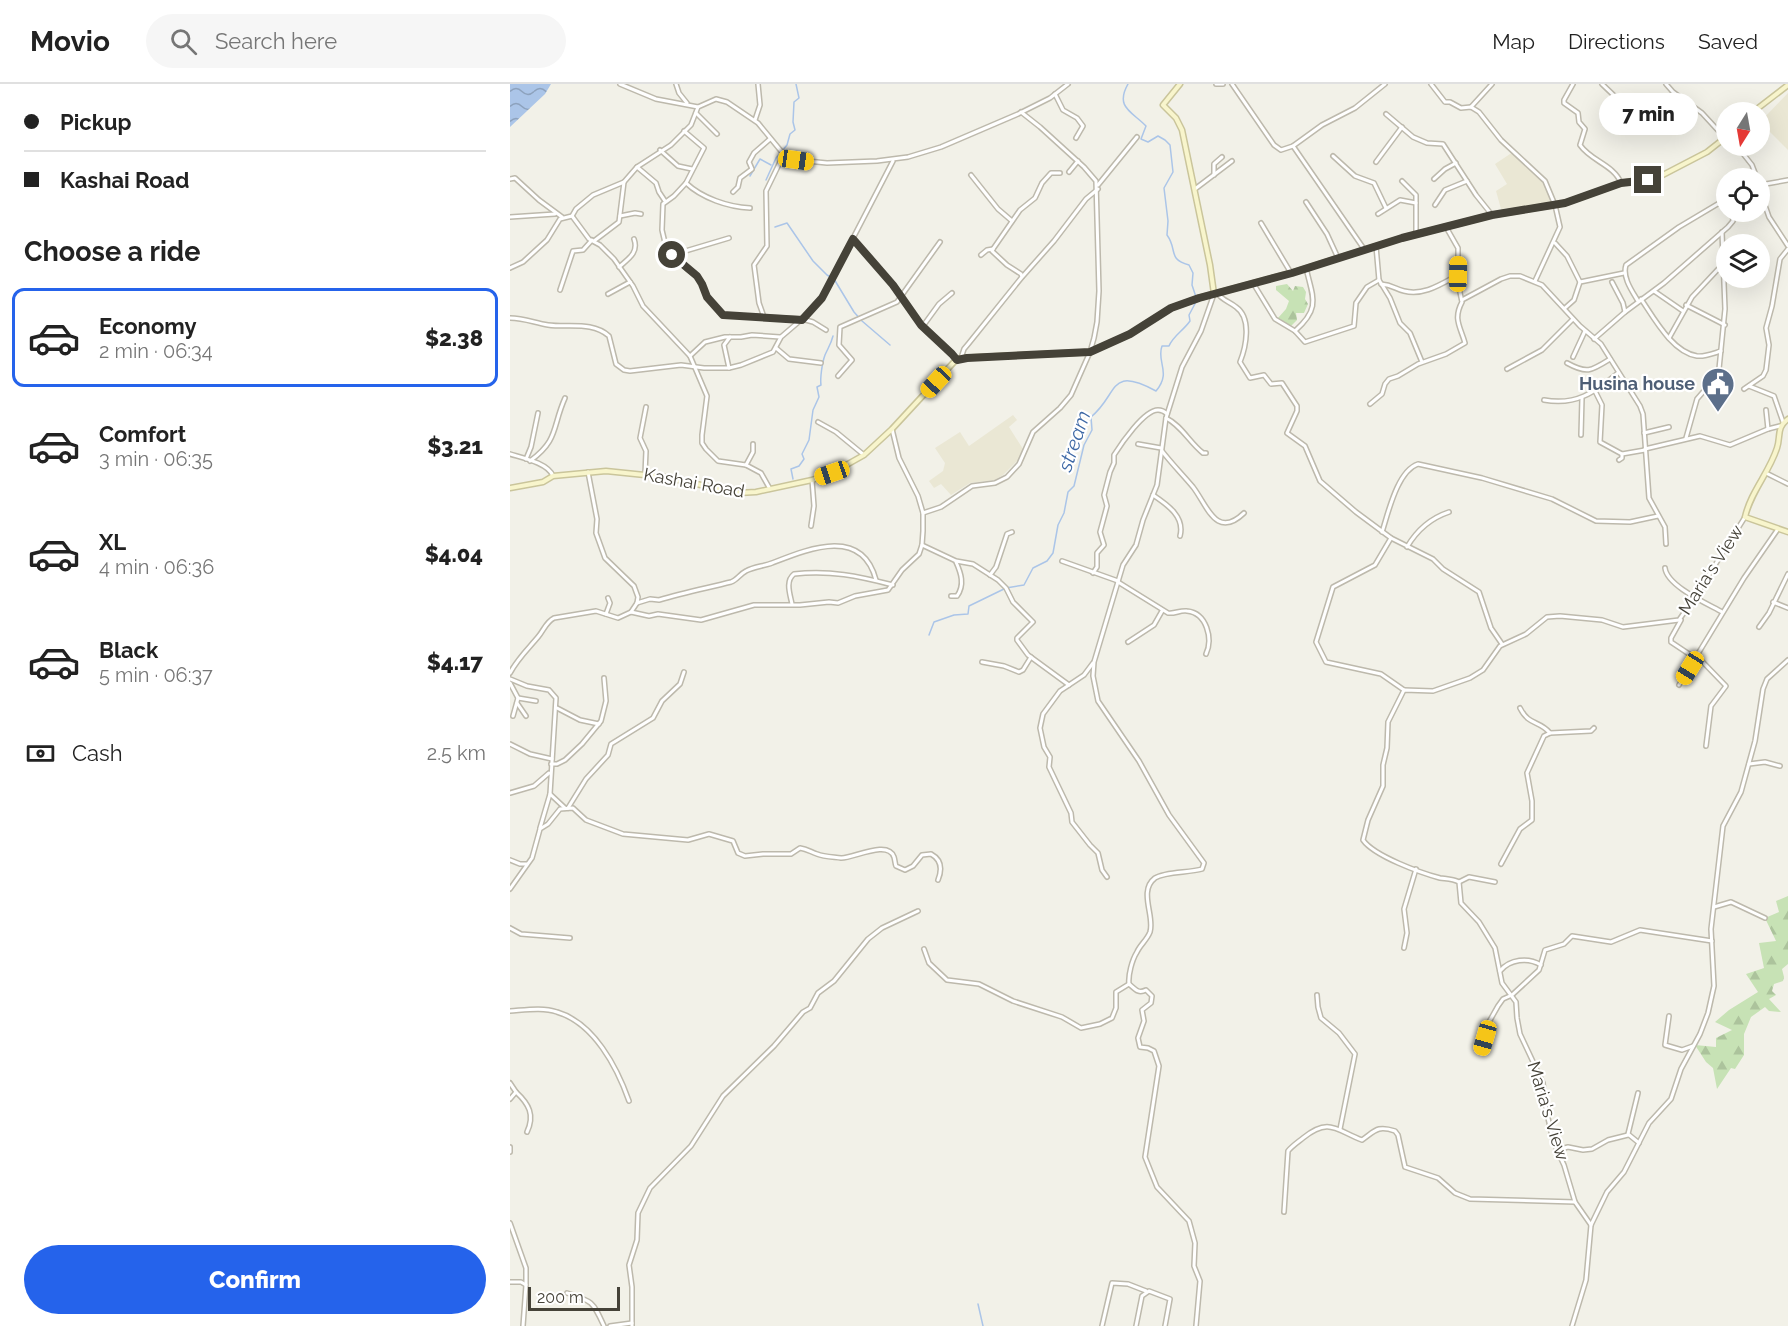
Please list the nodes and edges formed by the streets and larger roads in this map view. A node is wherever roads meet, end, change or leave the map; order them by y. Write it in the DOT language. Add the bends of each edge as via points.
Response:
graph roads {
  1 [pos="620,84"];
  2 [pos="676,84"];
  3 [pos="758,84"];
  4 [pos="1068,84"];
  5 [pos="1180,84"];
  6 [pos="1216,84"];
  7 [pos="1222,84"];
  8 [pos="1232,84"];
  9 [pos="1385,84"];
  10 [pos="1431,84"];
  11 [pos="1491,84"];
  12 [pos="1564,84"];
  13 [pos="1573,84"];
  14 [pos="1602,84"];
  15 [pos="1666,84"];
  16 [pos="1784,86"];
  17 [pos="1569,88"];
  18 [pos="1055,94"];
  19 [pos="1765,102"];
  20 [pos="688,105"];
  21 [pos="1626,106"];
  22 [pos="698,107"];
  23 [pos="1471,107"];
  24 [pos="1021,112"];
  25 [pos="696,113"];
  26 [pos="1386,114"];
  27 [pos="755,120"];
  28 [pos="1402,127"];
  29 [pos="1716,127"];
  30 [pos="684,131"];
  31 [pos="717,134"];
  32 [pos="1137,137"];
  33 [pos="1076,138"];
  34 [pos="770,139"];
  35 [pos="1716,145"];
  36 [pos="1293,146"];
  37 [pos="660,150"];
  38 [pos="784,154"];
  39 [pos="1333,156"];
  40 [pos="1222,157"];
  41 [pos="894,160"];
  42 [pos="1078,161"];
  43 [pos="1232,161"];
  44 [pos="1376,162"];
  45 [pos="1456,163"];
  46 [pos="637,167"];
  47 [pos="692,170"];
  48 [pos="1060,172"];
  49 [pos="1069,172"];
  50 [pos="1214,174"];
  51 [pos="971,175"];
  52 [pos="510,179"];
  53 [pos="1434,179"];
  54 [pos="1788,180"];
  55 [pos="1402,181"];
  56 [pos="1467,181"];
  57 [pos="624,183"];
  58 [pos="686,183"];
  59 [pos="1621,183"];
  60 [pos="1770,183"];
  61 [pos="1098,187"];
  62 [pos="1195,189"];
  63 [pos="733,192"];
  64 [pos="665,201"];
  65 [pos="1306,202"];
  66 [pos="1416,202"];
  67 [pos="1435,205"];
  68 [pos="1556,205"];
  69 [pos="1716,205"];
  70 [pos="750,208"];
  71 [pos="1386,208"];
  72 [pos="556,213"];
  73 [pos="641,214"];
  74 [pos="1378,214"];
  75 [pos="1492,215"];
  76 [pos="572,216"];
  77 [pos="620,216"];
  78 [pos="510,217"];
  79 [pos="563,217"];
  80 [pos="1770,219"];
  81 [pos="1012,221"];
  82 [pos="1731,222"];
  83 [pos="1261,223"];
  84 [pos="1446,227"];
  85 [pos="1722,232"];
  86 [pos="1416,234"];
  87 [pos="729,238"];
  88 [pos="634,239"];
  89 [pos="853,239"];
  90 [pos="593,241"];
  91 [pos="940,242"];
  92 [pos="1554,243"];
  93 [pos="1376,246"];
  94 [pos="1788,246"];
  95 [pos="993,249"];
  96 [pos="1364,249"];
  97 [pos="672,255"];
  98 [pos="981,255"];
  99 [pos="1338,258"];
  100 [pos="619,267"];
  101 [pos="510,268"];
  102 [pos="1306,268"];
  103 [pos="1716,271"];
  104 [pos="1292,273"];
  105 [pos="1624,273"];
  106 [pos="1458,274"];
  107 [pos="1022,277"];
  108 [pos="1535,281"];
  109 [pos="630,282"];
  110 [pos="1380,282"];
  111 [pos="1580,282"];
  112 [pos="1612,282"];
  113 [pos="1253,283"];
  114 [pos="1723,288"];
  115 [pos="560,290"];
  116 [pos="1654,291"];
  117 [pos="952,293"];
  118 [pos="1215,293"];
  119 [pos="608,294"];
  120 [pos="902,297"];
  121 [pos="1461,300"];
  122 [pos="1640,300"];
  123 [pos="1686,305"];
  124 [pos="1564,308"];
  125 [pos="1683,311"];
  126 [pos="1625,312"];
  127 [pos="764,317"];
  128 [pos="510,318"];
  129 [pos="1573,319"];
  130 [pos="802,320"];
  131 [pos="1725,325"];
  132 [pos="923,326"];
  133 [pos="826,330"];
  134 [pos="1295,331"];
  135 [pos="1586,331"];
  136 [pos="730,337"];
  137 [pos="781,337"];
  138 [pos="1669,338"];
  139 [pos="1594,339"];
  140 [pos="776,348"];
  141 [pos="1721,351"];
  142 [pos="1090,352"];
  143 [pos="690,356"];
  144 [pos="1573,357"];
  145 [pos="959,359"];
  146 [pos="1610,359"];
  147 [pos="1422,362"];
  148 [pos="821,363"];
  149 [pos="1567,363"];
  150 [pos="694,367"];
  151 [pos="729,368"];
  152 [pos="1507,369"];
  153 [pos="1618,372"];
  154 [pos="838,376"];
  155 [pos="1749,386"];
  156 [pos="1744,389"];
  157 [pos="1596,391"];
  158 [pos="566,398"];
  159 [pos="1581,398"];
  160 [pos="1544,400"];
  161 [pos="1370,404"];
  162 [pos="646,408"];
  163 [pos="1766,410"];
  164 [pos="538,413"];
  165 [pos="1167,416"];
  166 [pos="818,422"];
  167 [pos="1784,423"];
  168 [pos="1669,427"];
  169 [pos="892,429"];
  170 [pos="1768,429"];
  171 [pos="1644,433"];
  172 [pos="1581,435"];
  173 [pos="1686,438"];
  174 [pos="753,444"];
  175 [pos="1138,444"];
  176 [pos="1161,449"];
  177 [pos="1645,450"];
  178 [pos="1206,453"];
  179 [pos="510,454"];
  180 [pos="1622,454"];
  181 [pos="864,455"];
  182 [pos="528,460"];
  183 [pos="1619,460"];
  184 [pos="746,465"];
  185 [pos="588,472"];
  186 [pos="1765,472"];
  187 [pos="645,474"];
  188 [pos="553,477"];
  189 [pos="812,480"];
  190 [pos="1788,484"];
  191 [pos="510,488"];
  192 [pos="770,489"];
  193 [pos="1153,495"];
  194 [pos="1449,512"];
  195 [pos="923,513"];
  196 [pos="1244,513"];
  197 [pos="1658,516"];
  198 [pos="1745,518"];
  199 [pos="811,526"];
  200 [pos="1778,529"];
  201 [pos="1012,532"];
  202 [pos="1382,532"];
  203 [pos="1788,532"];
  204 [pos="1180,536"];
  205 [pos="1390,538"];
  206 [pos="1666,544"];
  207 [pos="922,545"];
  208 [pos="1407,547"];
  209 [pos="956,561"];
  210 [pos="1062,561"];
  211 [pos="1665,568"];
  212 [pos="1093,573"];
  213 [pos="1788,574"];
  214 [pos="990,575"];
  215 [pos="876,580"];
  216 [pos="1118,581"];
  217 [pos="893,585"];
  218 [pos="951,596"];
  219 [pos="1695,597"];
  220 [pos="608,598"];
  221 [pos="1773,602"];
  222 [pos="637,603"];
  223 [pos="792,605"];
  224 [pos="1788,608"];
  225 [pos="1162,611"];
  226 [pos="631,612"];
  227 [pos="1722,612"];
  228 [pos="606,614"];
  229 [pos="1682,618"];
  230 [pos="1759,627"];
  231 [pos="1128,642"];
  232 [pos="1502,645"];
  233 [pos="1206,654"];
  234 [pos="1031,657"];
  235 [pos="1696,657"];
  236 [pos="1788,660"];
  237 [pos="982,662"];
  238 [pos="1094,662"];
  239 [pos="510,672"];
  240 [pos="684,672"];
  241 [pos="604,678"];
  242 [pos="510,681"];
  243 [pos="1069,685"];
  244 [pos="1679,685"];
  245 [pos="1404,690"];
  246 [pos="518,698"];
  247 [pos="536,701"];
  248 [pos="517,703"];
  249 [pos="556,708"];
  250 [pos="1520,708"];
  251 [pos="513,716"];
  252 [pos="526,716"];
  253 [pos="600,724"];
  254 [pos="1594,728"];
  255 [pos="1550,734"];
  256 [pos="510,744"];
  257 [pos="1706,746"];
  258 [pos="552,762"];
  259 [pos="1749,764"];
  260 [pos="1780,766"];
  261 [pos="551,772"];
  262 [pos="510,793"];
  263 [pos="550,794"];
  264 [pos="566,808"];
  265 [pos="540,829"];
  266 [pos="510,860"];
  267 [pos="529,863"];
  268 [pos="1500,864"];
  269 [pos="1416,869"];
  270 [pos="1107,877"];
  271 [pos="938,880"];
  272 [pos="1459,882"];
  273 [pos="1495,882"];
  274 [pos="510,889"];
  275 [pos="1714,907"];
  276 [pos="918,911"];
  277 [pos="1765,918"];
  278 [pos="510,928"];
  279 [pos="570,939"];
  280 [pos="1712,941"];
  281 [pos="1404,948"];
  282 [pos="924,949"];
  283 [pos="1541,965"];
  284 [pos="1500,971"];
  285 [pos="1129,984"];
  286 [pos="1317,995"];
  287 [pos="1512,995"];
  288 [pos="510,1011"];
  289 [pos="1670,1016"];
  290 [pos="1695,1045"];
  291 [pos="1481,1052"];
  292 [pos="510,1083"];
  293 [pos="516,1092"];
  294 [pos="1638,1093"];
  295 [pos="510,1099"];
  296 [pos="629,1101"];
  297 [pos="1340,1129"];
  298 [pos="527,1131"];
  299 [pos="1628,1135"];
  300 [pos="1639,1143"];
  301 [pos="510,1147"];
  302 [pos="1557,1150"];
  303 [pos="510,1152"];
  304 [pos="1575,1202"];
  305 [pos="1284,1212"];
  306 [pos="510,1223"];
  307 [pos="1590,1225"];
  308 [pos="510,1282"];
  309 [pos="526,1285"];
  310 [pos="1146,1291"];
  311 [pos="567,1293"];
  312 [pos="632,1324"];
  313 [pos="524,1326"];
  314 [pos="604,1326"];
  315 [pos="610,1326"];
  316 [pos="1102,1326"];
  317 [pos="1136,1326"];
  318 [pos="1165,1326"];
  319 [pos="1196,1326"];
  320 [pos="1572,1326"];
  1 -- 20 [label="street" via="656,99"];
  2 -- 20 [label="street"];
  3 -- 27 [label="street" via="760,105"];
  4 -- 18 [label="street"];
  5 -- 62 [label="street" via="1163,105 1182,130"];
  6 -- 7 [label="street"];
  8 -- 36 [label="street" via="1277,148"];
  9 -- 36 [label="street" via="1355,108"];
  10 -- 23 [label="street" via="1445,102"];
  11 -- 23 [label="street"];
  12 -- 17 [label="street"];
  13 -- 17 [label="street"];
  14 -- 21 [label="street"];
  15 -- 29 [label="street"];
  16 -- 19 [label="street"];
  17 -- 59 [label="street" via="1564,103 1578,113 1586,131 1580,145 1616,173"];
  18 -- 24 [label="street"];
  18 -- 33 [label="street" via="1064,110 1083,126"];
  20 -- 22 [label="street"];
  22 -- 25 [label="street"];
  22 -- 27 [label="street" via="724,100"];
  23 -- 68 [label="street" via="1537,171"];
  24 -- 41 [label="street" via="934,150"];
  24 -- 42 [label="street"];
  25 -- 30 [label="street"];
  25 -- 31 [label="street"];
  26 -- 28 [label="street"];
  27 -- 34 [label="street"];
  28 -- 44 [label="street"];
  28 -- 45 [label="street" via="1421,141 1443,144"];
  30 -- 37 [label="street"];
  30 -- 47 [label="street" via="704,148"];
  32 -- 61 [label="street"];
  34 -- 38 [label="street"];
  34 -- 63 [label="street" via="751,157 752,169 740,178"];
  35 -- 59 [label="street" via="1666,174"];
  36 -- 96 [label="street"];
  37 -- 46 [label="street"];
  37 -- 47 [label="street" via="678,166"];
  38 -- 41 [label="street" via="811,162"];
  38 -- 127 [label="street" via="766,191 767,246 754,265"];
  39 -- 71 [label="street" via="1355,176 1374,183"];
  40 -- 50 [label="street" via="1214,164"];
  41 -- 89 [label="street"];
  42 -- 49 [label="street"];
  42 -- 61 [label="street" via="1093,175"];
  43 -- 50 [label="street"];
  45 -- 53 [label="street"];
  45 -- 56 [label="street"];
  46 -- 57 [label="street"];
  46 -- 64 [label="street" via="656,183"];
  47 -- 58 [label="street"];
  48 -- 81 [label="street" via="1048,175 1035,198"];
  50 -- 62 [label="street"];
  51 -- 81 [label="street"];
  52 -- 72 [label="street" via="515,178"];
  54 -- 60 [label="street"];
  55 -- 66 [label="street" via="1415,194"];
  56 -- 67 [label="street" via="1445,190"];
  56 -- 75 [label="street"];
  57 -- 76 [label="street" via="593,195"];
  57 -- 77 [label="street"];
  58 -- 64 [label="street"];
  58 -- 70 [label="street" via="725,204"];
  59 -- 68 [label="street"];
  61 -- 107 [label="street"];
  61 -- 142 [label="street" via="1099,298"];
  62 -- 118 [label="street"];
  64 -- 97 [label="street" via="662,232"];
  65 -- 99 [label="street"];
  66 -- 71 [label="street" via="1400,200"];
  66 -- 86 [label="street"];
  68 -- 75 [label="street"];
  68 -- 92 [label="street" via="1560,227"];
  69 -- 105 [label="street" via="1642,252 1626,265"];
  71 -- 74 [label="street"];
  72 -- 78 [label="street"];
  72 -- 79 [label="street"];
  73 -- 77 [label="street"];
  75 -- 84 [label="street"];
  76 -- 79 [label="street"];
  76 -- 90 [label="street"];
  77 -- 90 [label="street" via="618,224"];
  79 -- 101 [label="street" via="547,240"];
  80 -- 94 [label="street"];
  81 -- 95 [label="street"];
  82 -- 85 [label="street"];
  83 -- 104 [label="street"];
  84 -- 86 [label="street"];
  84 -- 106 [label="street" via="1458,248"];
  85 -- 116 [label="street"];
  86 -- 93 [label="street"];
  87 -- 97 [label="street"];
  88 -- 100 [label="street" via="635,251"];
  89 -- 120 [label="street"];
  89 -- 130 [label="street" via="822,298"];
  90 -- 100 [label="street"];
  90 -- 115 [label="street" via="584,250 573,251"];
  91 -- 120 [label="street"];
  92 -- 108 [label="street"];
  92 -- 111 [label="street" via="1567,256"];
  93 -- 96 [label="street"];
  93 -- 110 [label="street"];
  94 -- 155 [label="street" via="1780,259 1766,328 1766,370"];
  95 -- 98 [label="street"];
  95 -- 107 [label="street"];
  96 -- 99 [label="street"];
  97 -- 127 [label="street" via="697,276 721,314"];
  99 -- 102 [label="street"];
  100 -- 109 [label="street"];
  102 -- 104 [label="street"];
  102 -- 134 [label="street" via="1313,308"];
  103 -- 123 [label="street"];
  104 -- 113 [label="street"];
  105 -- 111 [label="street"];
  105 -- 122 [label="street"];
  106 -- 110 [label="street" via="1438,287 1419,291 1405,291"];
  106 -- 121 [label="street"];
  107 -- 145 [label="street"];
  108 -- 121 [label="street" via="1510,276"];
  108 -- 124 [label="street"];
  109 -- 119 [label="street"];
  109 -- 143 [label="street" via="643,306"];
  110 -- 134 [label="street" via="1367,287 1356,303 1354,326 1305,342"];
  110 -- 147 [label="street"];
  111 -- 124 [label="street" via="1572,303"];
  112 -- 126 [label="street"];
  113 -- 118 [label="street"];
  113 -- 134 [label="street" via="1275,319"];
  114 -- 131 [label="street"];
  116 -- 122 [label="street"];
  116 -- 125 [label="street"];
  117 -- 132 [label="street"];
  118 -- 142 [label="street" via="1171,308 1130,334"];
  118 -- 165 [label="street" via="1182,367"];
  118 -- 202 [label="street" via="1243,313 1246,324 1240,362 1250,378 1264,375 1271,384 1282,383 1297,406 1287,432 1305,446 1323,483"];
  120 -- 132 [label="street"];
  120 -- 154 [label="street" via="840,327 839,345 852,360"];
  121 -- 147 [label="street" via="1457,318 1465,344"];
  122 -- 126 [label="street"];
  122 -- 138 [label="street"];
  123 -- 125 [label="street"];
  123 -- 131 [label="street"];
  124 -- 129 [label="street"];
  125 -- 138 [label="street"];
  126 -- 139 [label="street"];
  127 -- 130 [label="street"];
  128 -- 150 [label="street" via="593,327 607,334 616,364 626,371 681,364"];
  129 -- 135 [label="street"];
  129 -- 152 [label="street" via="1542,350"];
  130 -- 133 [label="street"];
  130 -- 137 [label="street"];
  131 -- 141 [label="street"];
  132 -- 145 [label="street"];
  135 -- 139 [label="street"];
  135 -- 144 [label="street"];
  136 -- 137 [label="street"];
  136 -- 143 [label="street" via="706,341"];
  136 -- 151 [label="street" via="724,345"];
  137 -- 140 [label="street"];
  138 -- 141 [label="street" via="1696,356"];
  139 -- 146 [label="street"];
  140 -- 148 [label="street" via="789,359"];
  140 -- 151 [label="street"];
  141 -- 173 [label="street" via="1718,373 1697,399"];
  142 -- 145 [label="street"];
  142 -- 195 [label="street" via="1071,395 1033,432 1019,464 1007,477 972,486 941,507"];
  143 -- 150 [label="street"];
  145 -- 169 [label="street, Kashai Road"];
  146 -- 149 [label="street" via="1588,371"];
  146 -- 153 [label="street"];
  147 -- 161 [label="street" via="1389,379 1382,394"];
  150 -- 151 [label="street"];
  150 -- 184 [label="street" via="707,396 703,446 717,461"];
  153 -- 157 [label="street"];
  153 -- 171 [label="street" via="1640,406"];
  155 -- 156 [label="street"];
  155 -- 167 [label="street" via="1774,396"];
  157 -- 159 [label="street"];
  157 -- 180 [label="street" via="1602,405 1600,442"];
  158 -- 182 [label="street" via="549,444"];
  159 -- 160 [label="street"];
  159 -- 172 [label="street"];
  162 -- 187 [label="street" via="640,438 646,451"];
  163 -- 170 [label="street"];
  164 -- 182 [label="street"];
  165 -- 176 [label="street"];
  165 -- 178 [label="street" via="1197,449"];
  165 -- 212 [label="street" via="1157,410 1151,413 1114,455 1104,495 1107,506 1100,532 1104,544 1097,553"];
  166 -- 181 [label="street"];
  167 -- 170 [label="street"];
  167 -- 186 [label="street, Maria's View"];
  168 -- 171 [label="street"];
  169 -- 181 [label="street, Kashai Road"];
  169 -- 195 [label="street" via="899,458 913,482"];
  170 -- 173 [label="street" via="1727,446 1707,437"];
  171 -- 177 [label="street"];
  173 -- 177 [label="street"];
  174 -- 184 [label="street"];
  175 -- 176 [label="street"];
  176 -- 193 [label="street"];
  176 -- 196 [label="street" via="1218,521 1227,523"];
  177 -- 180 [label="street"];
  177 -- 197 [label="street" via="1649,498"];
  179 -- 182 [label="street"];
  180 -- 183 [label="street"];
  181 -- 189 [label="street, Kashai Road"];
  182 -- 188 [label="street" via="545,467"];
  184 -- 192 [label="street" via="763,474"];
  185 -- 187 [label="street, Kashai Road"];
  185 -- 188 [label="street, Kashai Road"];
  185 -- 222 [label="street" via="596,533 605,558 634,586"];
  186 -- 190 [label="street"];
  186 -- 198 [label="street, Maria's View"];
  187 -- 192 [label="street, Kashai Road" via="735,493"];
  188 -- 191 [label="street, Kashai Road"];
  189 -- 192 [label="street, Kashai Road"];
  189 -- 199 [label="street"];
  193 -- 204 [label="street" via="1180,520"];
  193 -- 216 [label="street"];
  194 -- 208 [label="street" via="1418,530"];
  195 -- 207 [label="street"];
  197 -- 202 [label="street" via="1629,522 1596,520 1544,497 1418,464 1411,467 1396,491"];
  197 -- 206 [label="street" via="1665,527"];
  198 -- 200 [label="street"];
  198 -- 219 [label="street, Maria's View"];
  200 -- 203 [label="street"];
  200 -- 227 [label="street"];
  201 -- 214 [label="street"];
  202 -- 205 [label="street"];
  205 -- 208 [label="street"];
  205 -- 245 [label="street" via="1375,565 1333,587 1316,642 1326,662 1382,674"];
  207 -- 209 [label="street"];
  207 -- 217 [label="street"];
  208 -- 232 [label="street" via="1429,556 1479,592 1491,628"];
  209 -- 214 [label="street" via="969,562"];
  209 -- 218 [label="street" via="962,584 959,594"];
  210 -- 212 [label="street"];
  211 -- 219 [label="street" via="1667,576"];
  212 -- 216 [label="street"];
  213 -- 221 [label="street"];
  214 -- 234 [label="street" via="1003,584 1013,602 1033,622 1016,639"];
  215 -- 217 [label="street"];
  215 -- 222 [label="street" via="862,554 833,545 745,572 732,581"];
  215 -- 223 [label="street" via="822,571 794,574 788,584"];
  216 -- 225 [label="street"];
  216 -- 238 [label="street"];
  217 -- 223 [label="street" via="884,592 838,603"];
  219 -- 227 [label="street"];
  219 -- 229 [label="street, Maria's View"];
  220 -- 228 [label="street"];
  221 -- 224 [label="street"];
  221 -- 230 [label="street"];
  222 -- 226 [label="street"];
  223 -- 226 [label="street" via="754,605 700,620"];
  225 -- 231 [label="street" via="1154,625"];
  225 -- 233 [label="street" via="1196,614 1209,631"];
  226 -- 228 [label="street" via="621,618"];
  227 -- 235 [label="street"];
  228 -- 239 [label="street" via="597,611 550,619"];
  229 -- 232 [label="street, Maria's View" via="1623,627 1606,621 1553,616"];
  229 -- 235 [label="street" via="1671,642"];
  232 -- 245 [label="street, Maria's View" via="1483,670 1470,678 1433,691"];
  234 -- 237 [label="street" via="1020,672"];
  234 -- 243 [label="street"];
  235 -- 244 [label="street"];
  235 -- 257 [label="street" via="1726,686 1711,706"];
  236 -- 259 [label="street" via="1767,679 1763,689"];
  238 -- 243 [label="street"];
  238 -- 285 [label="street" via="1098,701 1139,761 1169,815 1204,862 1202,869 1160,876 1151,883 1147,902 1149,933 1135,957"];
  240 -- 264 [label="street" via="680,684 662,701 653,718 611,744 609,754"];
  241 -- 253 [label="street" via="606,700"];
  242 -- 246 [label="street"];
  242 -- 249 [label="street" via="549,690 556,698"];
  243 -- 270 [label="street" via="1060,691 1042,717 1040,728 1050,757 1050,771 1072,822 1098,852"];
  245 -- 269 [label="street" via="1388,722 1383,786 1363,840 1385,857"];
  246 -- 247 [label="street"];
  246 -- 248 [label="street"];
  248 -- 251 [label="street"];
  248 -- 252 [label="street"];
  249 -- 253 [label="street" via="580,720"];
  249 -- 258 [label="street"];
  250 -- 255 [label="street" via="1525,718"];
  253 -- 258 [label="street" via="565,760"];
  254 -- 255 [label="street"];
  255 -- 268 [label="street" via="1544,736 1527,773 1532,820 1520,829"];
  256 -- 258 [label="street"];
  258 -- 261 [label="street"];
  259 -- 260 [label="street" via="1765,762"];
  259 -- 275 [label="street" via="1739,798 1723,826"];
  261 -- 262 [label="street" via="534,786"];
  261 -- 263 [label="street"];
  263 -- 264 [label="street"];
  263 -- 265 [label="street"];
  264 -- 265 [label="street"];
  264 -- 271 [label="street" via="624,834 688,840 708,834 721,836 733,841 738,853 745,856 791,854 800,848 848,858 880,850 891,853 897,866 905,870 922,855 931,854 940,861"];
  265 -- 267 [label="street"];
  266 -- 267 [label="street"];
  267 -- 274 [label="street"];
  269 -- 272 [label="street"];
  269 -- 281 [label="street" via="1404,910"];
  272 -- 273 [label="street" via="1469,878"];
  272 -- 284 [label="street, Maria's View" via="1461,903 1495,948"];
  275 -- 277 [label="street" via="1731,902"];
  275 -- 280 [label="street"];
  276 -- 312 [label="street" via="868,939 834,981 818,993 810,1008 723,1096 691,1146 650,1188 638,1213 637,1240 629,1264"];
  278 -- 279 [label="street" via="521,934"];
  280 -- 283 [label="street" via="1640,930 1611,942 1574,935 1564,944 1545,950"];
  280 -- 290 [label="street" via="1714,986"];
  282 -- 285 [label="street" via="929,963 947,980 979,984 1081,1028 1112,1018 1116,992"];
  283 -- 284 [label="street" via="1511,961"];
  283 -- 287 [label="street"];
  284 -- 287 [label="street, Maria's View" via="1502,983"];
  285 -- 319 [label="street" via="1152,996 1151,1004 1141,1012 1144,1021 1138,1038 1140,1047 1154,1051 1159,1066 1144,1157 1157,1187 1192,1227 1194,1266 1200,1281"];
  286 -- 297 [label="street" via="1321,1018 1355,1054"];
  287 -- 291 [label="street" via="1503,999 1489,1022"];
  287 -- 302 [label="street, Maria's View" via="1520,1034 1543,1083"];
  288 -- 296 [label="street" via="556,1011 581,1025 618,1072"];
  289 -- 290 [label="street" via="1665,1046 1682,1050"];
  290 -- 300 [label="street" via="1681,1069 1671,1099 1649,1123"];
  292 -- 293 [label="street"];
  293 -- 295 [label="street"];
  293 -- 298 [label="street" via="530,1112"];
  294 -- 299 [label="street"];
  297 -- 304 [label="street" via="1362,1140 1376,1129 1395,1131 1406,1168 1438,1178 1466,1198"];
  297 -- 305 [label="street" via="1317,1128 1289,1149"];
  299 -- 300 [label="street"];
  299 -- 302 [label="street" via="1592,1149"];
  300 -- 307 [label="street"];
  301 -- 303 [label="street"];
  302 -- 304 [label="street, Maria's View"];
  304 -- 307 [label="street, Maria's View"];
  306 -- 309 [label="street" via="526,1268"];
  307 -- 320 [label="street" via="1586,1280"];
  308 -- 309 [label="street"];
  309 -- 313 [label="street"];
  310 -- 316 [label="street" via="1112,1283"];
  310 -- 317 [label="street"];
  310 -- 318 [label="street" via="1170,1299"];
  311 -- 314 [label="street" via="594,1305"];
  312 -- 315 [label="street"];
}
